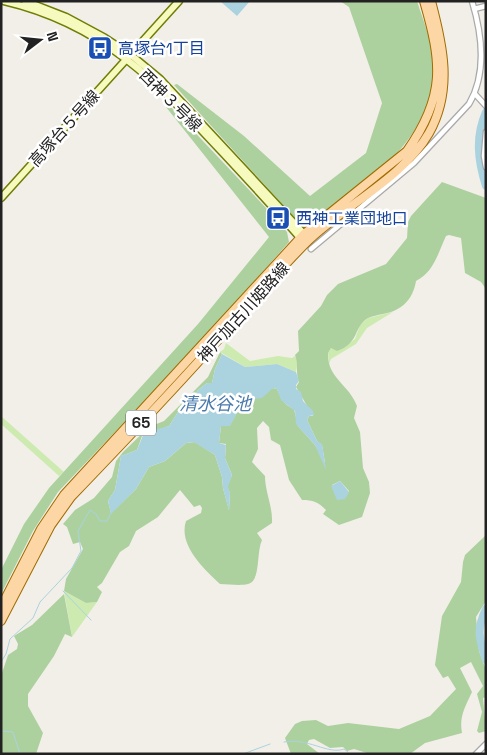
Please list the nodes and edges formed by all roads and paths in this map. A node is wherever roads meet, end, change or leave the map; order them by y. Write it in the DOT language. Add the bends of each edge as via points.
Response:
graph roads {
  1 [pos="4,1"];
  2 [pos="26,1"];
  3 [pos="179,1"];
  4 [pos="424,1"];
  5 [pos="431,1"];
  6 [pos="472,1"];
  7 [pos="17,3"];
  8 [pos="486,6"];
  9 [pos="474,9"];
  10 [pos="129,56"];
  11 [pos="475,94"];
  12 [pos="484,104"];
  13 [pos="486,132"];
  14 [pos="486,166"];
  15 [pos="1,198"];
  16 [pos="308,242"];
  17 [pos="1,607"];
  18 [pos="1,621"];
  19 [pos="486,744"];
  20 [pos="476,754"];
  1 -- 7 [label="street, 西神３号線"];
  2 -- 10 [label="street, 西神３号線" via="66,17"];
  3 -- 10 [label="street, 高塚台５号線"];
  4 -- 16 [label="main road, 神戸加古川姫路線 / 65" via="434,35 438,65 437,87 419,134 407,151"];
  5 -- 16 [label="main road, 神戸加古川姫路線 / 65" via="444,61 444,85 429,133 401,166"];
  6 -- 9 [label="street"];
  7 -- 10 [label="street, 西神３号線" via="65,22"];
  8 -- 9 [label="street"];
  9 -- 11 [label="street" via="482,53"];
  10 -- 15 [label="street, 高塚台５号線"];
  10 -- 16 [label="street, 西神３号線" via="160,79 187,106"];
  11 -- 12 [label="street"];
  11 -- 16 [label="street" via="414,163 319,244"];
  13 -- 14 [label="street"];
  16 -- 17 [label="main road, 神戸加古川姫路線 / 65" via="64,495 41,529"];
  16 -- 18 [label="main road, 神戸加古川姫路線 / 65" via="71,497 51,526"];
  19 -- 20 [label="street"];
}
